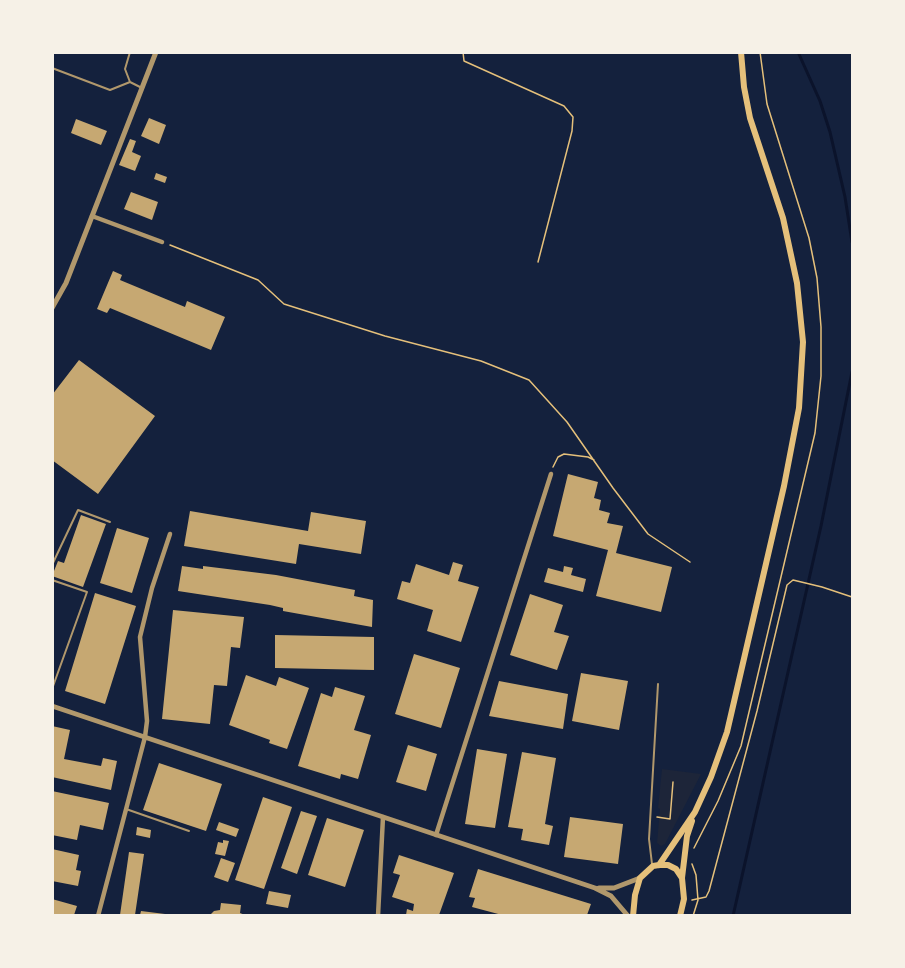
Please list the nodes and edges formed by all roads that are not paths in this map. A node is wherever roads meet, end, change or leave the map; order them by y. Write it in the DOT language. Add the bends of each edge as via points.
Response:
graph roads {
  1 [pos="130,52"];
  2 [pos="156,52"];
  3 [pos="741,52"];
  4 [pos="52,68"];
  5 [pos="130,82"];
  6 [pos="142,88"];
  7 [pos="92,216"];
  8 [pos="162,242"];
  9 [pos="52,308"];
  10 [pos="551,474"];
  11 [pos="110,522"];
  12 [pos="170,534"];
  13 [pos="52,565"];
  14 [pos="52,580"];
  15 [pos="658,684"];
  16 [pos="52,689"];
  17 [pos="52,706"];
  18 [pos="145,737"];
  19 [pos="126,809"];
  20 [pos="695,812"];
  21 [pos="383,817"];
  22 [pos="189,831"];
  23 [pos="436,835"];
  24 [pos="656,866"];
  25 [pos="640,878"];
  26 [pos="682,878"];
  27 [pos="595,888"];
  28 [pos="98,915"];
  29 [pos="378,915"];
  30 [pos="628,915"];
  31 [pos="633,915"];
  32 [pos="680,915"];
  1 -- 5 [label="lane" via="125,69"];
  2 -- 6 [label="street"];
  3 -- 20 [label="main road" via="750,118 795,267 803,342 802,384 796,429 733,709 719,757"];
  4 -- 5 [label="lane" via="110,90"];
  5 -- 6 [label="lane"];
  6 -- 7 [label="street"];
  7 -- 8 [label="street"];
  7 -- 9 [label="street"];
  10 -- 23 [label="street"];
  11 -- 13 [label="lane" via="78,510"];
  12 -- 18 [label="street" via="140,637"];
  14 -- 16 [label="lane" via="87,592"];
  15 -- 24 [label="lane" via="649,839"];
  17 -- 18 [label="street"];
  18 -- 19 [label="street"];
  18 -- 21 [label="street"];
  19 -- 22 [label="lane"];
  19 -- 28 [label="street"];
  20 -- 24 [label="main road"];
  20 -- 26 [label="main road" via="687,836"];
  21 -- 23 [label="street"];
  21 -- 29 [label="street"];
  23 -- 27 [label="street"];
  24 -- 25 [label="main road"];
  24 -- 26 [label="main road" via="668,865"];
  25 -- 27 [label="street" via="614,888"];
  25 -- 31 [label="main road"];
  26 -- 32 [label="main road" via="684,899"];
  27 -- 30 [label="street" via="611,896"];
}
